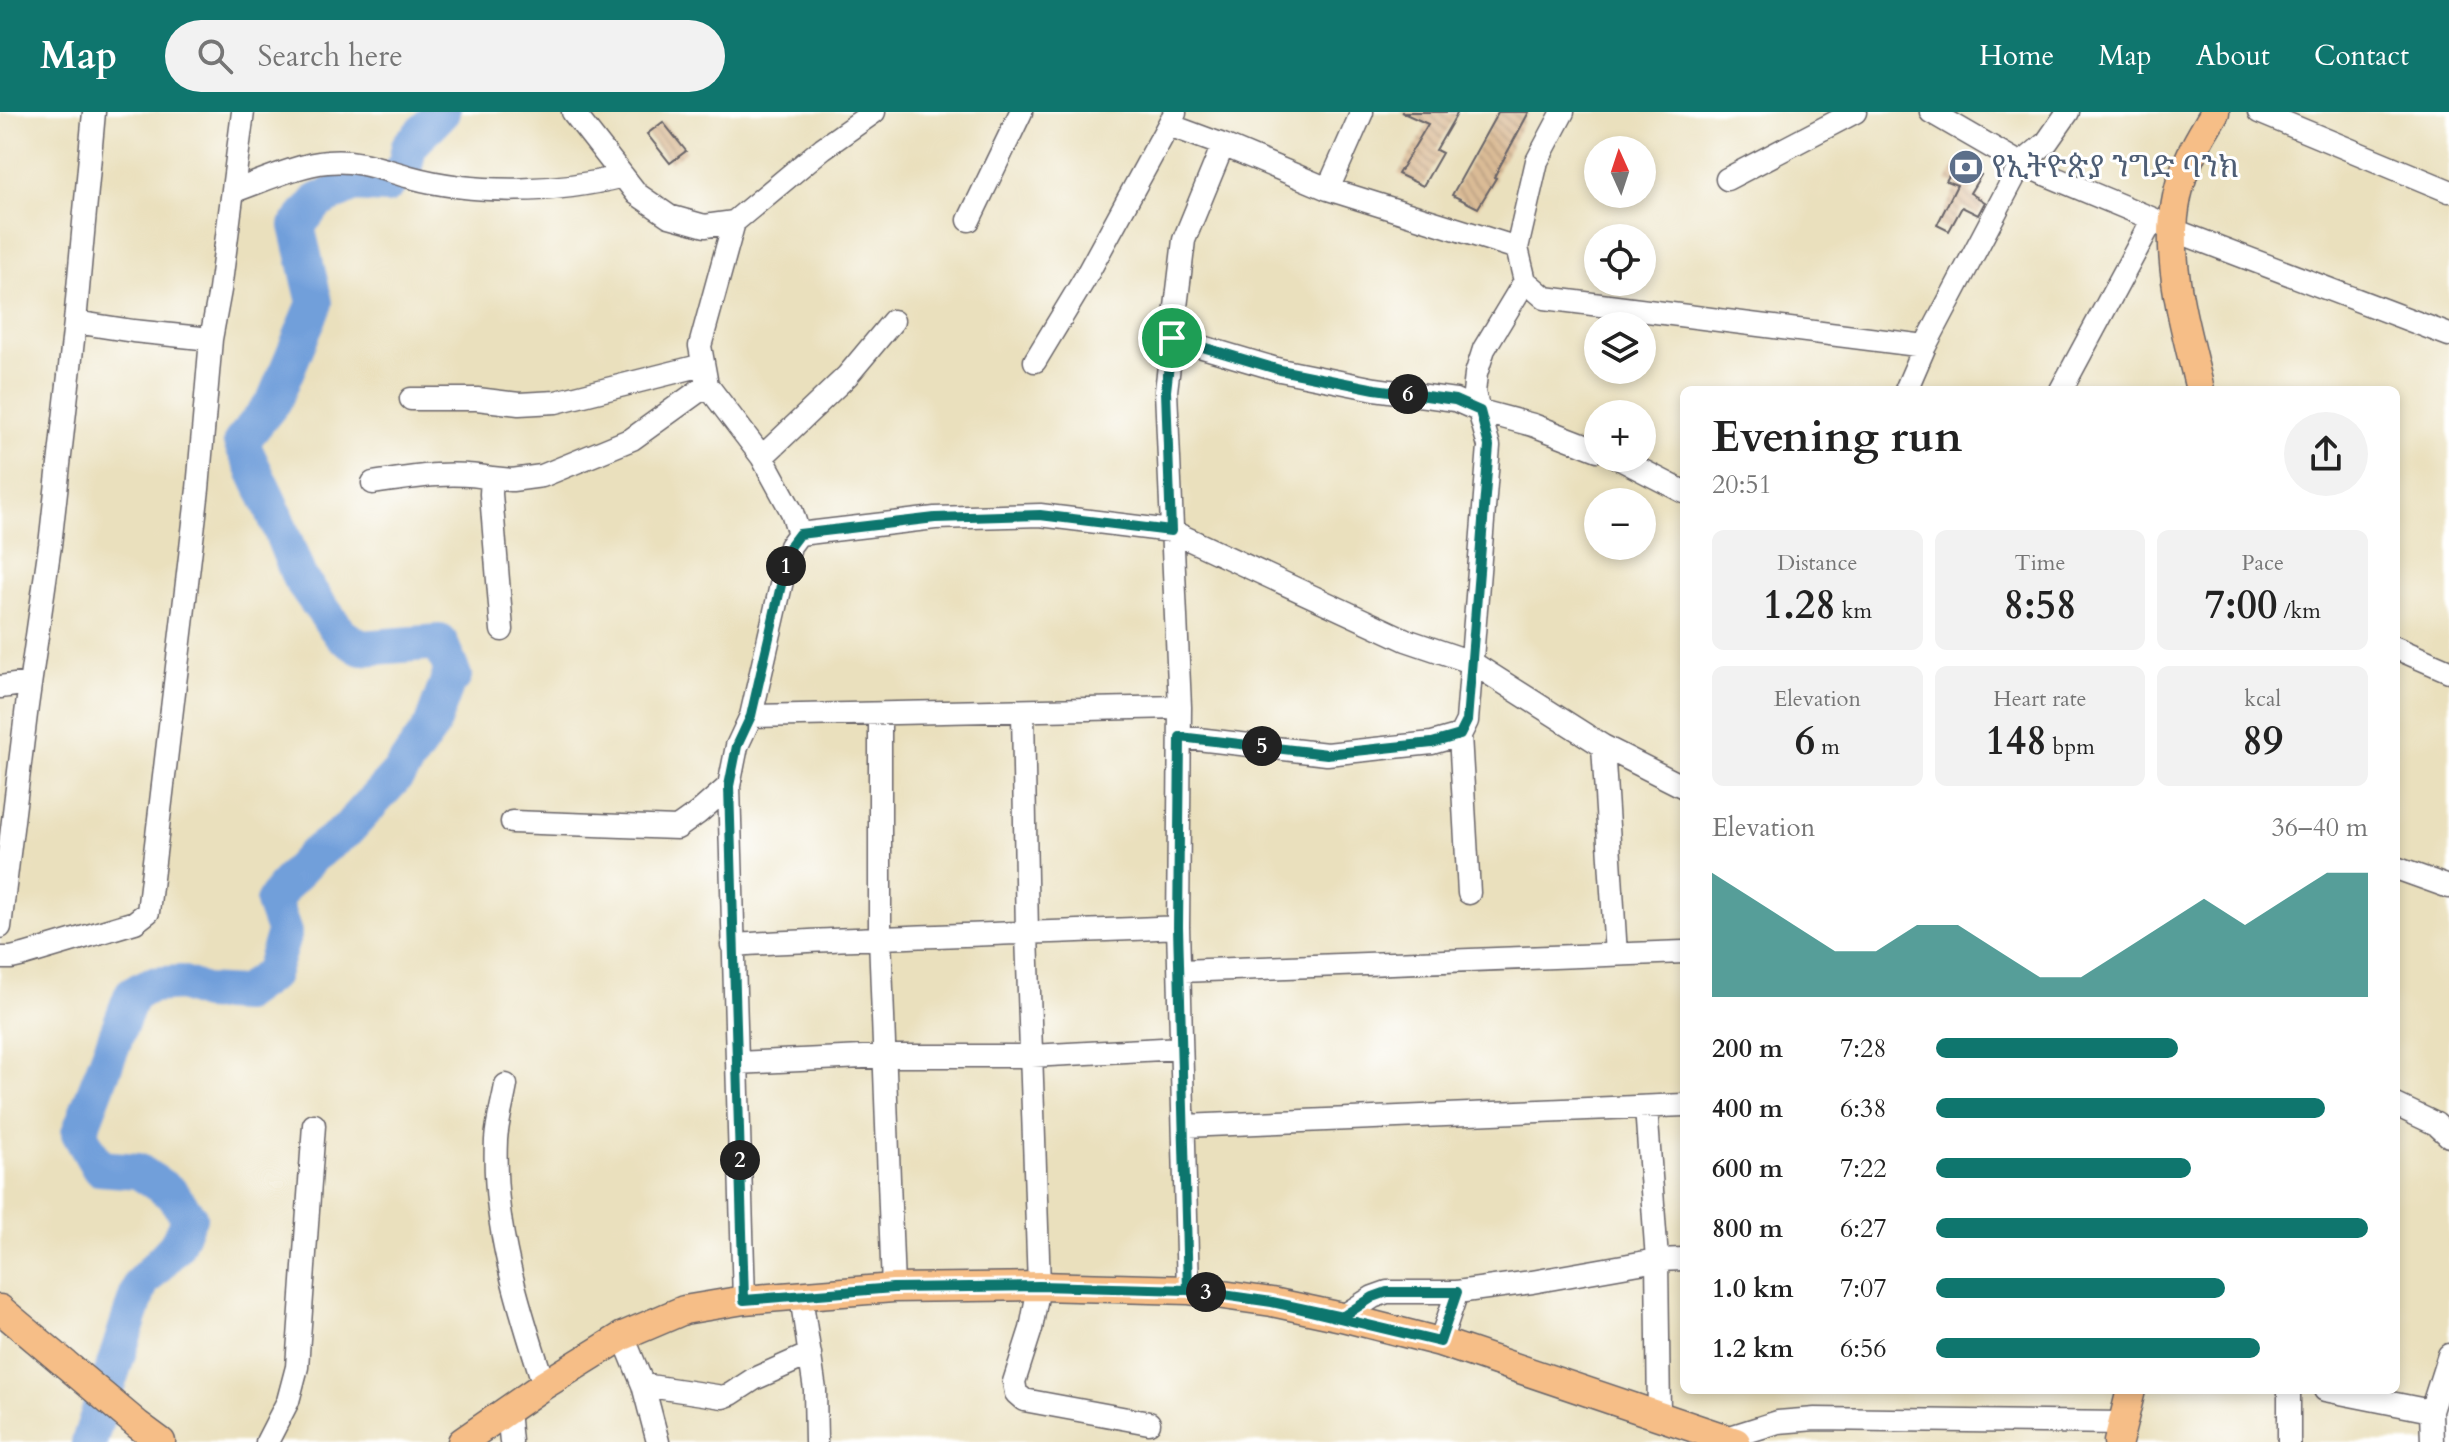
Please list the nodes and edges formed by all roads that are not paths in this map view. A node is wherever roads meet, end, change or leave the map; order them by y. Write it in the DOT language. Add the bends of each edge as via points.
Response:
graph roads {
  1 [pos="94,112"];
  2 [pos="243,112"];
  3 [pos="573,112"];
  4 [pos="874,112"];
  5 [pos="1021,112"];
  6 [pos="1362,112"];
  7 [pos="1563,112"];
  8 [pos="1855,112"];
  9 [pos="1931,112"];
  10 [pos="2068,112"];
  11 [pos="2215,112"];
  12 [pos="2259,112"];
  13 [pos="1172,118"];
  14 [pos="1223,145"];
  15 [pos="2021,164"];
  16 [pos="623,176"];
  17 [pos="1727,179"];
  18 [pos="1328,189"];
  19 [pos="234,191"];
  20 [pos="2449,191"];
  21 [pos="969,220"];
  22 [pos="734,222"];
  23 [pos="2162,224"];
  24 [pos="1517,248"];
  25 [pos="1525,281"];
  26 [pos="893,321"];
  27 [pos="75,322"];
  28 [pos="2449,335"];
  29 [pos="1172,338"];
  30 [pos="211,339"];
  31 [pos="1925,346"];
  32 [pos="1035,361"];
  33 [pos="705,375"];
  34 [pos="1908,386"];
  35 [pos="2063,386"];
  36 [pos="2199,386"];
  37 [pos="411,399"];
  38 [pos="1480,411"];
  39 [pos="1584,445"];
  40 [pos="762,457"];
  41 [pos="1645,472"];
  42 [pos="492,478"];
  43 [pos="373,483"];
  44 [pos="1680,490"];
  45 [pos="1171,531"];
  46 [pos="799,534"];
  47 [pos="502,630"];
  48 [pos="2400,650"];
  49 [pos="1471,662"];
  50 [pos="2449,671"];
  51 [pos="30,683"];
  52 [pos="0,687"];
  53 [pos="1180,707"];
  54 [pos="1023,712"];
  55 [pos="880,714"];
  56 [pos="751,716"];
  57 [pos="1460,735"];
  58 [pos="1180,737"];
  59 [pos="1603,746"];
  60 [pos="1680,785"];
  61 [pos="729,786"];
  62 [pos="512,822"];
  63 [pos="2400,869"];
  64 [pos="2449,887"];
  65 [pos="1469,893"];
  66 [pos="0,927"];
  67 [pos="1178,927"];
  68 [pos="1027,934"];
  69 [pos="880,936"];
  70 [pos="732,945"];
  71 [pos="1680,952"];
  72 [pos="1616,955"];
  73 [pos="0,958"];
  74 [pos="1180,971"];
  75 [pos="1181,1048"];
  76 [pos="884,1056"];
  77 [pos="1031,1056"];
  78 [pos="737,1063"];
  79 [pos="506,1085"];
  80 [pos="1680,1105"];
  81 [pos="2400,1106"];
  82 [pos="1646,1107"];
  83 [pos="2445,1122"];
  84 [pos="314,1125"];
  85 [pos="1184,1126"];
  86 [pos="1680,1259"];
  87 [pos="1657,1260"];
  88 [pos="1039,1286"];
  89 [pos="893,1288"];
  90 [pos="1188,1290"];
  91 [pos="1457,1292"];
  92 [pos="801,1296"];
  93 [pos="744,1300"];
  94 [pos="0,1309"];
  95 [pos="1342,1317"];
  96 [pos="0,1326"];
  97 [pos="623,1336"];
  98 [pos="1440,1342"];
  99 [pos="810,1354"];
  100 [pos="2449,1355"];
  101 [pos="66,1371"];
  102 [pos="544,1385"];
  103 [pos="643,1385"];
  104 [pos="2130,1394"];
  105 [pos="2289,1394"];
  106 [pos="2345,1394"];
  107 [pos="508,1410"];
  108 [pos="2431,1411"];
  109 [pos="1659,1416"];
  110 [pos="1149,1423"];
  111 [pos="2120,1432"];
  112 [pos="135,1433"];
  113 [pos="1729,1441"];
  114 [pos="161,1442"];
  115 [pos="267,1442"];
  116 [pos="462,1442"];
  117 [pos="511,1442"];
  118 [pos="658,1442"];
  119 [pos="816,1442"];
  120 [pos="2289,1442"];
  121 [pos="2432,1442"];
  1 -- 27 [label="street"];
  2 -- 19 [label="street"];
  3 -- 16 [label="street"];
  4 -- 22 [label="street"];
  5 -- 21 [label="street"];
  6 -- 18 [label="street"];
  7 -- 24 [label="street" via="1537,161"];
  8 -- 17 [label="street"];
  9 -- 15 [label="street"];
  10 -- 15 [label="street" via="2047,142"];
  11 -- 23 [label="main road"];
  12 -- 20 [label="street"];
  13 -- 14 [label="street"];
  13 -- 32 [label="street"];
  14 -- 18 [label="street"];
  14 -- 29 [label="street" via="1184,240"];
  15 -- 23 [label="street"];
  15 -- 31 [label="street"];
  16 -- 19 [label="street" via="562,187 494,189 349,161 324,162"];
  16 -- 22 [label="street" via="637,194 669,216 705,226"];
  18 -- 24 [label="street"];
  19 -- 30 [label="street"];
  22 -- 33 [label="street" via="700,346"];
  23 -- 28 [label="street"];
  23 -- 35 [label="street"];
  23 -- 36 [label="main road"];
  24 -- 25 [label="street"];
  25 -- 31 [label="street" via="1545,298"];
  25 -- 38 [label="street" via="1484,349 1474,393"];
  26 -- 40 [label="street" via="847,376"];
  27 -- 30 [label="street"];
  27 -- 51 [label="street"];
  29 -- 38 [label="street" via="1280,370 1455,400"];
  29 -- 45 [label="street" via="1166,391"];
  30 -- 73 [label="street" via="148,912 135,922"];
  31 -- 34 [label="street"];
  33 -- 37 [label="street" via="556,402"];
  33 -- 40 [label="street"];
  33 -- 42 [label="street" via="632,439 542,476"];
  38 -- 39 [label="street"];
  38 -- 49 [label="street" via="1489,446"];
  40 -- 46 [label="street"];
  41 -- 44 [label="street"];
  42 -- 43 [label="street" via="428,475"];
  42 -- 47 [label="street"];
  45 -- 46 [label="street" via="1040,515 935,518"];
  45 -- 49 [label="street" via="1406,640"];
  45 -- 53 [label="street"];
  46 -- 56 [label="street" via="790,546"];
  48 -- 50 [label="street"];
  49 -- 57 [label="street" via="1467,721"];
  49 -- 59 [label="street"];
  51 -- 52 [label="street"];
  51 -- 66 [label="street"];
  53 -- 54 [label="street"];
  53 -- 58 [label="street"];
  54 -- 55 [label="street"];
  54 -- 68 [label="street"];
  55 -- 56 [label="street"];
  55 -- 69 [label="street"];
  56 -- 61 [label="street" via="737,746"];
  57 -- 58 [label="street" via="1327,754"];
  57 -- 65 [label="street"];
  58 -- 67 [label="street"];
  59 -- 60 [label="street"];
  59 -- 72 [label="street"];
  61 -- 62 [label="street" via="677,828"];
  61 -- 70 [label="street"];
  63 -- 64 [label="street"];
  67 -- 68 [label="street"];
  67 -- 74 [label="street"];
  68 -- 69 [label="street"];
  68 -- 77 [label="street"];
  69 -- 70 [label="street"];
  69 -- 76 [label="street"];
  70 -- 78 [label="street"];
  71 -- 72 [label="street"];
  72 -- 74 [label="street"];
  74 -- 75 [label="street"];
  75 -- 77 [label="street"];
  75 -- 85 [label="street"];
  76 -- 77 [label="street"];
  76 -- 78 [label="street"];
  76 -- 89 [label="street"];
  77 -- 88 [label="street"];
  78 -- 93 [label="street"];
  79 -- 102 [label="street" via="496,1137 501,1232"];
  80 -- 82 [label="street"];
  81 -- 83 [label="street"];
  82 -- 85 [label="street"];
  82 -- 87 [label="street"];
  84 -- 115 [label="street" via="297,1367 288,1401"];
  85 -- 90 [label="street"];
  86 -- 87 [label="street"];
  87 -- 91 [label="street"];
  87 -- 109 [label="street"];
  88 -- 89 [label="main road"];
  88 -- 90 [label="main road"];
  88 -- 110 [label="street" via="1014,1382 1016,1393 1024,1400"];
  89 -- 92 [label="main road"];
  90 -- 95 [label="main road"];
  91 -- 95 [label="street" via="1387,1292"];
  91 -- 98 [label="street"];
  92 -- 93 [label="main road"];
  92 -- 99 [label="street"];
  93 -- 97 [label="main road" via="684,1310"];
  94 -- 101 [label="main road"];
  95 -- 98 [label="main road"];
  96 -- 101 [label="main road"];
  97 -- 102 [label="main road"];
  97 -- 103 [label="street"];
  98 -- 109 [label="main road"];
  99 -- 103 [label="street" via="723,1397"];
  99 -- 119 [label="street"];
  100 -- 108 [label="street"];
  101 -- 112 [label="main road"];
  102 -- 107 [label="main road"];
  103 -- 118 [label="street"];
  104 -- 111 [label="main road"];
  105 -- 120 [label="street"];
  106 -- 108 [label="street"];
  107 -- 116 [label="main road"];
  107 -- 117 [label="street"];
  108 -- 121 [label="street"];
  109 -- 113 [label="main road"];
  111 -- 113 [label="street" via="1815,1419 1778,1422"];
  112 -- 114 [label="main road"];
}
